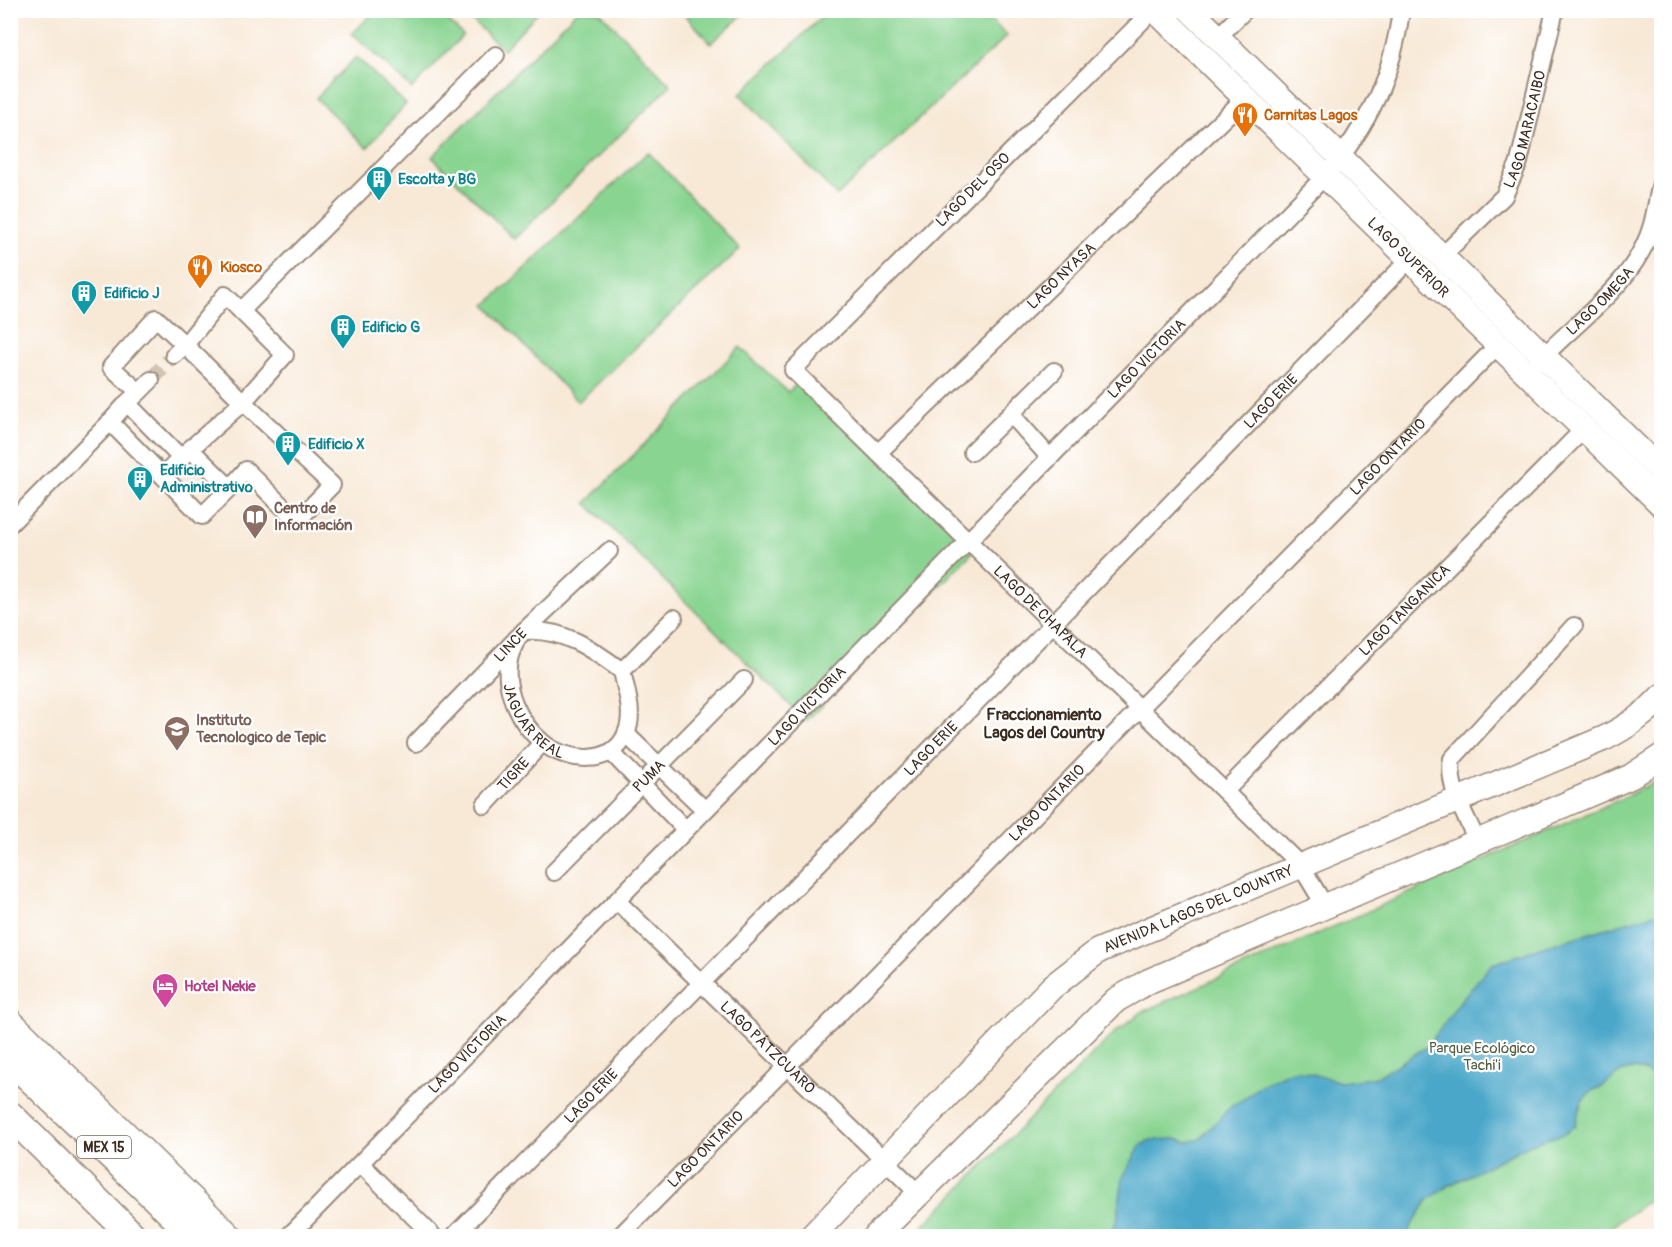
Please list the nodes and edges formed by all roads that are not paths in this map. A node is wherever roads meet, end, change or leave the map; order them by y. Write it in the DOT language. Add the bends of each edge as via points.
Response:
graph roads {
  1 [pos="1154,10"];
  2 [pos="1190,10"];
  3 [pos="1245,10"];
  4 [pos="1401,10"];
  5 [pos="1555,10"];
  6 [pos="1217,38"];
  7 [pos="496,56"];
  8 [pos="1245,98"];
  9 [pos="1333,167"];
  10 [pos="1662,179"];
  11 [pos="1441,257"];
  12 [pos="1409,260"];
  13 [pos="241,311"];
  14 [pos="1498,345"];
  15 [pos="180,350"];
  16 [pos="1535,365"];
  17 [pos="794,370"];
  18 [pos="1054,371"];
  19 [pos="151,380"];
  20 [pos="133,398"];
  21 [pos="243,402"];
  22 [pos="1011,414"];
  23 [pos="110,422"];
  24 [pos="1583,430"];
  25 [pos="972,452"];
  26 [pos="878,453"];
  27 [pos="186,454"];
  28 [pos="1050,458"];
  29 [pos="1658,460"];
  30 [pos="1630,475"];
  31 [pos="163,476"];
  32 [pos="230,488"];
  33 [pos="1662,505"];
  34 [pos="10,524"];
  35 [pos="969,541"];
  36 [pos="609,551"];
  37 [pos="674,618"];
  38 [pos="1054,624"];
  39 [pos="1574,626"];
  40 [pos="526,633"];
  41 [pos="622,671"];
  42 [pos="744,680"];
  43 [pos="1662,696"];
  44 [pos="1140,709"];
  45 [pos="626,734"];
  46 [pos="416,742"];
  47 [pos="542,743"];
  48 [pos="611,752"];
  49 [pos="1662,756"];
  50 [pos="659,766"];
  51 [pos="641,784"];
  52 [pos="1225,791"];
  53 [pos="1459,800"];
  54 [pos="485,805"];
  55 [pos="705,810"];
  56 [pos="686,830"];
  57 [pos="1477,841"];
  58 [pos="1295,860"];
  59 [pos="554,872"];
  60 [pos="617,901"];
  61 [pos="1325,906"];
  62 [pos="702,983"];
  63 [pos="10,1023"];
  64 [pos="10,1057"];
  65 [pos="788,1066"];
  66 [pos="10,1080"];
  67 [pos="10,1115"];
  68 [pos="885,1161"];
  69 [pos="360,1164"];
  70 [pos="918,1193"];
  71 [pos="134,1236"];
  72 [pos="172,1236"];
  73 [pos="197,1236"];
  74 [pos="228,1236"];
  75 [pos="289,1236"];
  76 [pos="433,1236"];
  77 [pos="454,1236"];
  78 [pos="620,1236"];
  79 [pos="812,1236"];
  80 [pos="876,1236"];
  1 -- 8 [label="street, LAGO SUPERIOR"];
  1 -- 17 [label="street, LAGO DEL OSO"];
  2 -- 6 [label="street, LAGO SUPERIOR"];
  3 -- 6 [label="street"];
  4 -- 9 [label="street, LAGO VICTORIA" via="1382,87 1368,117"];
  5 -- 11 [label="street, LAGO MARACAIBO" via="1519,162 1504,196"];
  6 -- 9 [label="street, LAGO SUPERIOR"];
  7 -- 13 [label="street"];
  8 -- 9 [label="street, LAGO SUPERIOR"];
  8 -- 26 [label="street, LAGO NYASA"];
  9 -- 11 [label="street, LAGO SUPERIOR"];
  9 -- 12 [label="street, LAGO SUPERIOR"];
  9 -- 28 [label="street, LAGO VICTORIA"];
  10 -- 16 [label="street, LAGO OMEGA" via="1652,226 1624,277"];
  11 -- 16 [label="street, LAGO SUPERIOR"];
  12 -- 14 [label="street, LAGO SUPERIOR"];
  12 -- 38 [label="street, LAGO ERIE"];
  13 -- 15 [label="street" via="225,295"];
  13 -- 21 [label="street" via="285,355"];
  14 -- 16 [label="street, LAGO SUPERIOR"];
  14 -- 44 [label="street, LAGO ONTARIO"];
  15 -- 20 [label="street" via="156,318 111,367"];
  15 -- 21 [label="street"];
  16 -- 24 [label="street, LAGO SUPERIOR"];
  16 -- 29 [label="street, LAGO SUPERIOR"];
  17 -- 26 [label="street, LAGO DE CHAPALA"];
  18 -- 22 [label="street"];
  19 -- 20 [label="street"];
  20 -- 23 [label="street"];
  20 -- 27 [label="street"];
  21 -- 27 [label="street"];
  21 -- 32 [label="street" via="332,485 297,521 246,470"];
  22 -- 25 [label="street"];
  22 -- 28 [label="street"];
  23 -- 31 [label="street"];
  23 -- 34 [label="street"];
  24 -- 30 [label="street, LAGO SUPERIOR"];
  24 -- 52 [label="street, LAGO TANGANICA"];
  26 -- 35 [label="street, LAGO DE CHAPALA"];
  27 -- 31 [label="street"];
  27 -- 32 [label="street"];
  28 -- 35 [label="street, LAGO VICTORIA"];
  29 -- 30 [label="street"];
  30 -- 33 [label="street, LAGO SUPERIOR"];
  31 -- 32 [label="street" via="202,516"];
  35 -- 38 [label="street, LAGO DE CHAPALA"];
  35 -- 55 [label="street, LAGO VICTORIA"];
  36 -- 40 [label="street, LINCE"];
  37 -- 41 [label="street"];
  38 -- 44 [label="street, LAGO DE CHAPALA"];
  38 -- 62 [label="street, LAGO ERIE"];
  39 -- 53 [label="street" via="1452,759 1450,772"];
  40 -- 41 [label="street" via="561,634 591,648"];
  40 -- 46 [label="street, LINCE"];
  40 -- 47 [label="street, JAGUAR REAL" via="509,658 508,678 514,705"];
  41 -- 45 [label="street" via="630,713"];
  42 -- 50 [label="street, PUMA"];
  43 -- 53 [label="street, AVENIDA LAGOS DEL COUNTRY" via="1629,726"];
  44 -- 52 [label="street, LAGO DE CHAPALA"];
  44 -- 65 [label="street, LAGO ONTARIO"];
  45 -- 48 [label="street"];
  45 -- 50 [label="street"];
  47 -- 48 [label="street, JAGUAR REAL" via="582,758 601,758"];
  47 -- 54 [label="street, TIGRE"];
  48 -- 51 [label="street"];
  49 -- 57 [label="street" via="1630,777"];
  50 -- 51 [label="street, PUMA"];
  50 -- 55 [label="street"];
  51 -- 56 [label="street"];
  51 -- 59 [label="street, PUMA"];
  52 -- 58 [label="street, LAGO DE CHAPALA"];
  53 -- 57 [label="street"];
  53 -- 58 [label="street, AVENIDA LAGOS DEL COUNTRY"];
  55 -- 56 [label="street, LAGO VICTORIA"];
  56 -- 60 [label="street, LAGO VICTORIA"];
  57 -- 61 [label="street"];
  58 -- 61 [label="street, LAGO DE CHAPALA"];
  58 -- 68 [label="street, AVENIDA LAGOS DEL COUNTRY" via="1098,951 1053,987"];
  60 -- 62 [label="street, LAGO PÁTZCUARO"];
  60 -- 69 [label="street, LAGO VICTORIA"];
  61 -- 70 [label="street" via="1149,981 1116,1000"];
  62 -- 65 [label="street, LAGO PÁTZCUARO"];
  62 -- 77 [label="street, LAGO ERIE"];
  63 -- 74 [label="main road"];
  64 -- 73 [label="highway, MEX 15"];
  65 -- 68 [label="street, LAGO PÁTZCUARO"];
  65 -- 78 [label="street, LAGO ONTARIO"];
  66 -- 72 [label="highway, MEX 15"];
  67 -- 71 [label="main road"];
  68 -- 70 [label="street, LAGO PÁTZCUARO"];
  68 -- 79 [label="street, AVENIDA LAGOS DEL COUNTRY"];
  69 -- 75 [label="street, LAGO VICTORIA"];
  69 -- 76 [label="street"];
  70 -- 80 [label="street"];
}
